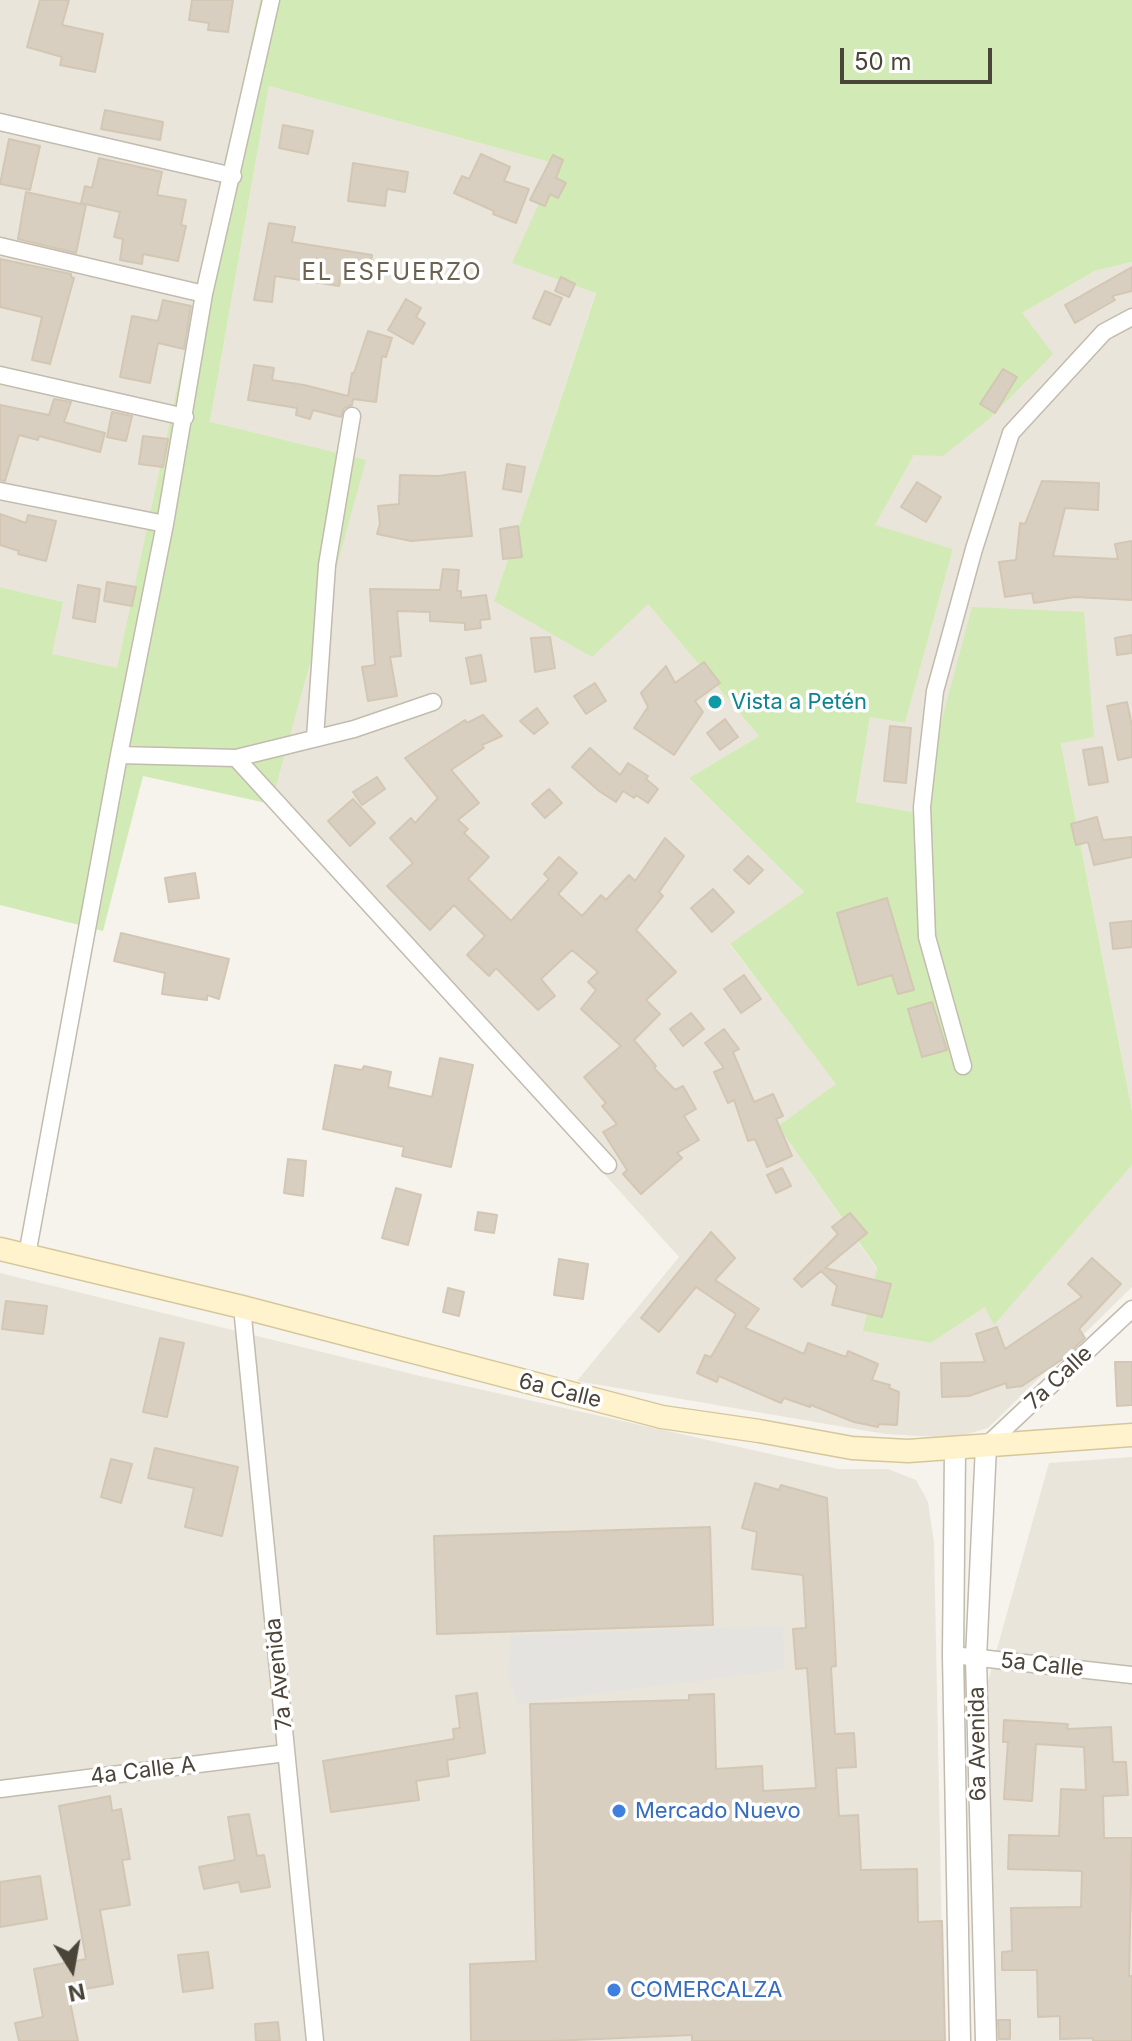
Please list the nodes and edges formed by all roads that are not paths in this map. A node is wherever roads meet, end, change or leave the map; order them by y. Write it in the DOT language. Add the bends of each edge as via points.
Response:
graph roads {
  1 [pos="271,0"];
  2 [pos="0,122"];
  3 [pos="233,176"];
  4 [pos="0,246"];
  5 [pos="204,294"];
  6 [pos="1132,317"];
  7 [pos="0,375"];
  8 [pos="352,416"];
  9 [pos="185,417"];
  10 [pos="0,491"];
  11 [pos="165,524"];
  12 [pos="433,702"];
  13 [pos="315,738"];
  14 [pos="119,755"];
  15 [pos="236,758"];
  16 [pos="963,1066"];
  17 [pos="608,1165"];
  18 [pos="0,1249"];
  19 [pos="27,1255"];
  20 [pos="242,1307"];
  21 [pos="1132,1309"];
  22 [pos="1132,1435"];
  23 [pos="986,1446"];
  24 [pos="955,1449"];
  25 [pos="953,1655"];
  26 [pos="976,1658"];
  27 [pos="1132,1675"];
  28 [pos="286,1753"];
  29 [pos="0,1789"];
  30 [pos="315,2041"];
  31 [pos="960,2041"];
  32 [pos="986,2041"];
  1 -- 3 [label="street"];
  2 -- 3 [label="street"];
  3 -- 5 [label="street"];
  4 -- 5 [label="street"];
  5 -- 9 [label="street"];
  6 -- 16 [label="street" via="1104,332 1011,433 935,691 922,807 927,937"];
  7 -- 9 [label="street"];
  8 -- 13 [label="street" via="327,565"];
  9 -- 11 [label="street"];
  10 -- 11 [label="street"];
  11 -- 14 [label="street"];
  12 -- 13 [label="street"];
  13 -- 15 [label="street"];
  14 -- 15 [label="street"];
  14 -- 19 [label="street"];
  15 -- 17 [label="street"];
  18 -- 19 [label="main road, 6a Calle"];
  19 -- 20 [label="main road, 6a Calle"];
  20 -- 24 [label="main road, 6a Calle" via="662,1417 852,1448"];
  20 -- 28 [label="street, 7a Avenida"];
  21 -- 23 [label="street, 7a Calle"];
  22 -- 23 [label="main road, 6a Calle"];
  23 -- 24 [label="main road, 6a Calle"];
  23 -- 26 [label="street, 6a Avenida"];
  24 -- 25 [label="street, 6a Avenida"];
  25 -- 26 [label="street, 5a Calle"];
  25 -- 31 [label="street, 6a Avenida"];
  26 -- 27 [label="street, 5a Calle"];
  26 -- 32 [label="street, 6a Avenida"];
  28 -- 29 [label="street, 4a Calle A"];
  28 -- 30 [label="street, 7a Avenida"];
}
